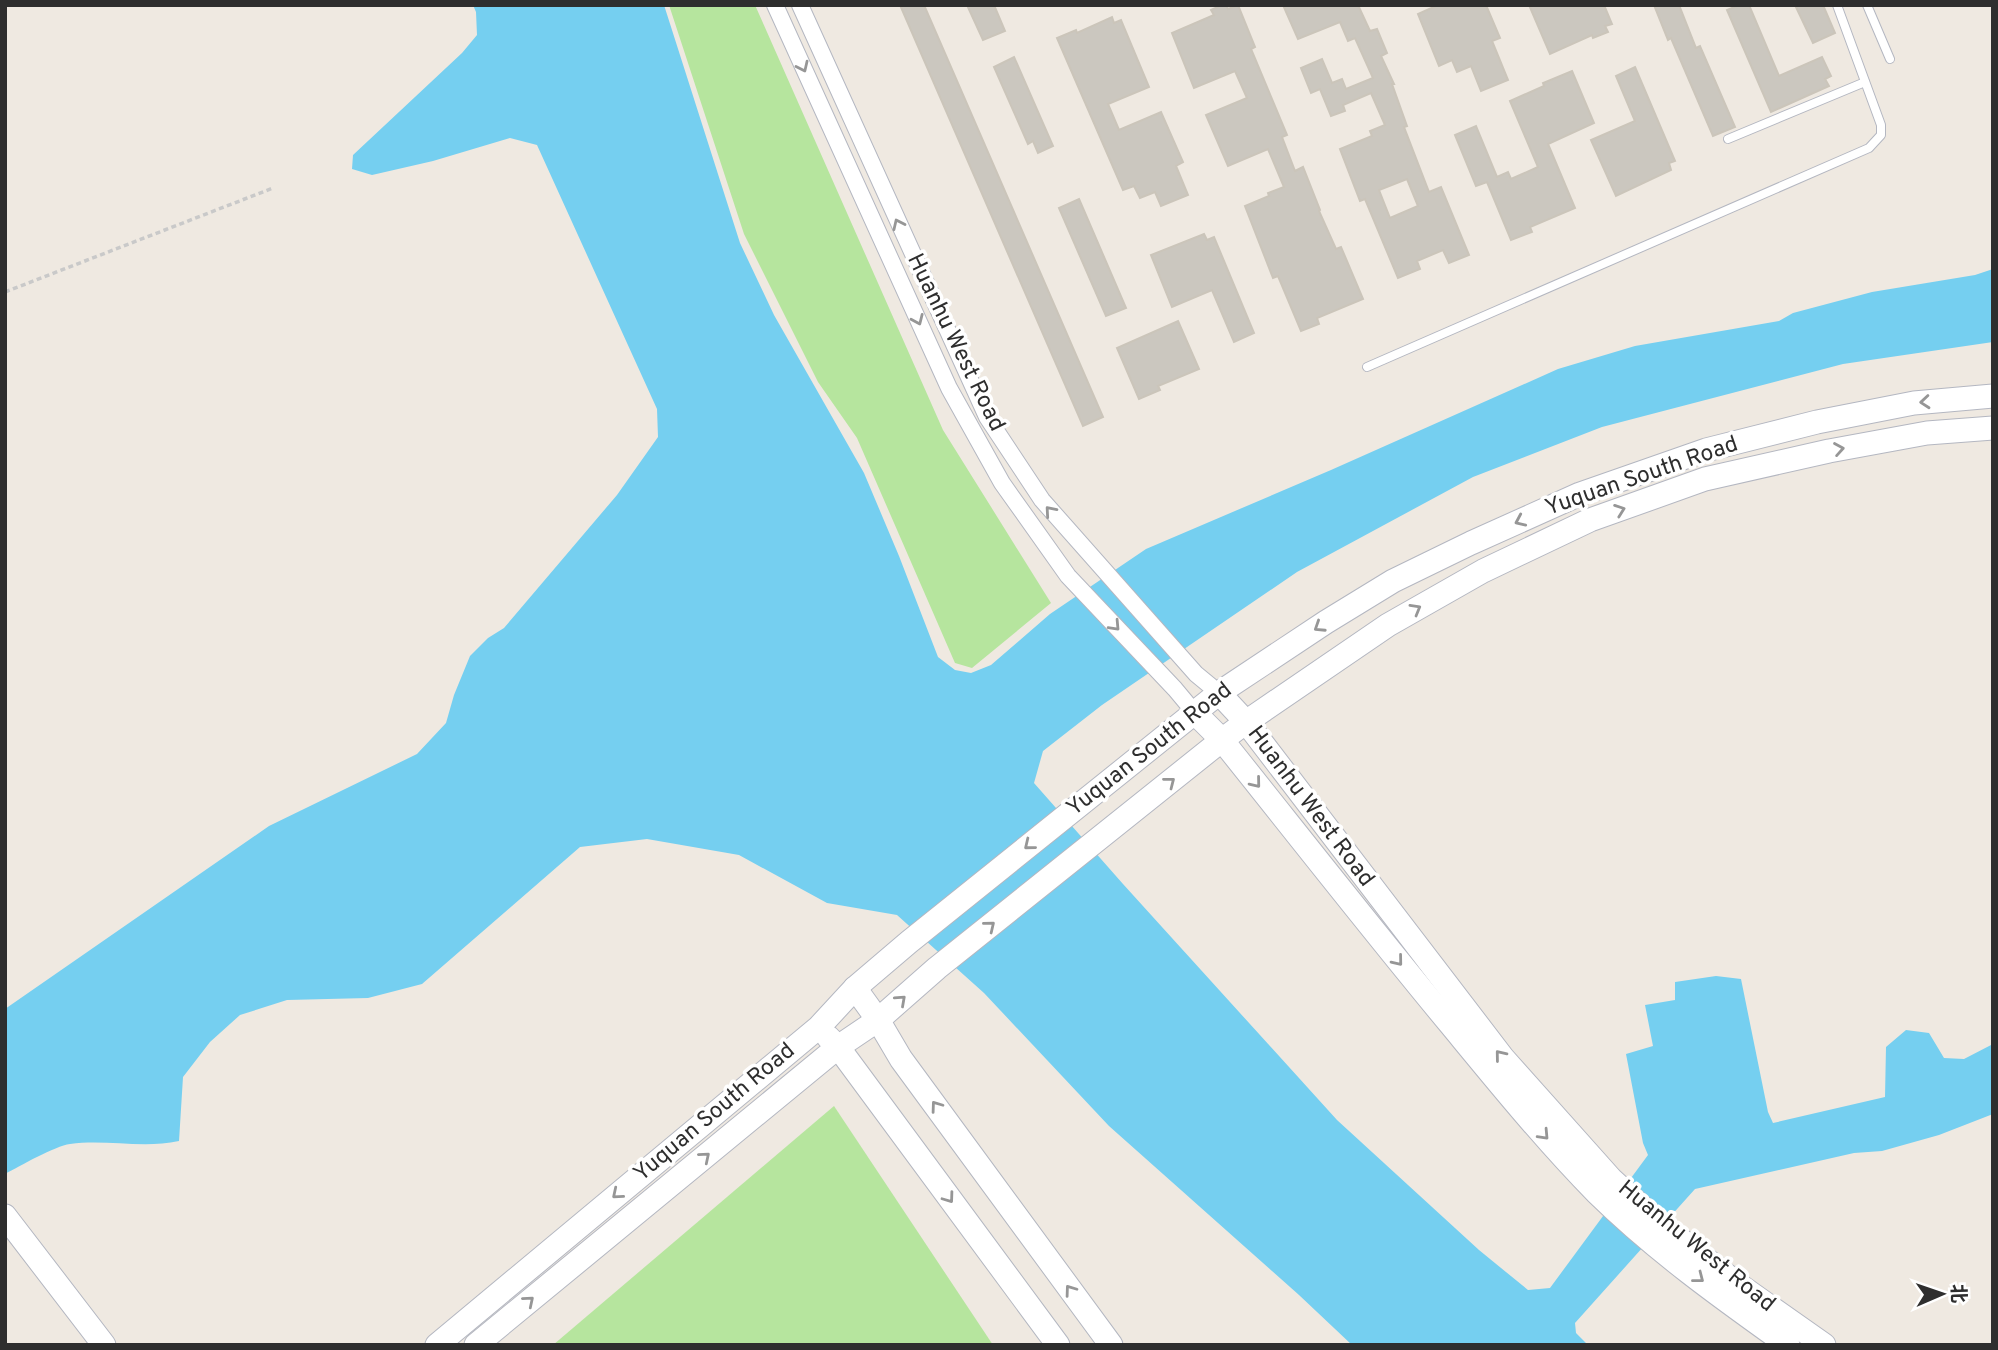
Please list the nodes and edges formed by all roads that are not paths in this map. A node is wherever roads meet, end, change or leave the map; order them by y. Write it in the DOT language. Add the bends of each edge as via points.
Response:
graph roads {
  1 [pos="775,5"];
  2 [pos="800,5"];
  3 [pos="1837,5"];
  4 [pos="1867,5"];
  5 [pos="1890,59"];
  6 [pos="1865,82"];
  7 [pos="1728,139"];
  8 [pos="1367,367"];
  9 [pos="1993,396"];
  10 [pos="1993,428"];
  11 [pos="1219,693"];
  12 [pos="1195,713"];
  13 [pos="1245,722"];
  14 [pos="1222,740"];
  15 [pos="855,988"];
  16 [pos="878,1020"];
  17 [pos="818,1027"];
  18 [pos="838,1047"];
  19 [pos="1604,1186"];
  20 [pos="5,1216"];
  21 [pos="1652,1229"];
  22 [pos="104,1345"];
  23 [pos="437,1345"];
  24 [pos="477,1345"];
  25 [pos="1058,1345"];
  26 [pos="1111,1345"];
  27 [pos="1788,1345"];
  28 [pos="1824,1345"];
  1 -- 12 [label="street, Huanhu West Road, one-way" via="949,388 1002,483 1069,576"];
  11 -- 2 [label="street, Huanhu West Road, one-way" via="1196,674 1042,500 987,417"];
  3 -- 6 [label="lane"];
  4 -- 5 [label="lane"];
  6 -- 7 [label="lane"];
  6 -- 8 [label="lane" via="1881,125 1881,135 1869,148"];
  9 -- 11 [label="street, Yuquan South Road, one-way" via="1914,403 1817,422 1706,450 1580,494 1393,581"];
  13 -- 10 [label="street, Yuquan South Road, one-way" via="1388,625 1483,571 1590,520 1705,479 1927,433"];
  11 -- 12 [label="street, Yuquan South Road"];
  11 -- 13 [label="street, Huanhu West Road"];
  12 -- 14 [label="street, Huanhu West Road"];
  12 -- 15 [label="street, Yuquan South Road, one-way"];
  13 -- 14 [label="street, Yuquan South Road"];
  19 -- 13 [label="street, Huanhu West Road, one-way"];
  16 -- 14 [label="street, Yuquan South Road, one-way"];
  14 -- 19 [label="street, Huanhu West Road, one-way" via="1511,1098"];
  15 -- 16 [label="street"];
  15 -- 17 [label="street, Yuquan South Road"];
  16 -- 18 [label="street, Yuquan South Road"];
  26 -- 16 [label="street, one-way" via="901,1059"];
  17 -- 18 [label="street"];
  17 -- 23 [label="street, Yuquan South Road, one-way"];
  24 -- 18 [label="street, Yuquan South Road, one-way"];
  18 -- 25 [label="street, one-way"];
  19 -- 21 [label="street, Huanhu West Road"];
  20 -- 22 [label="street"];
  21 -- 27 [label="street, Huanhu West Road, one-way" via="1730,1303"];
  21 -- 28 [label="street, Huanhu West Road"];
}
